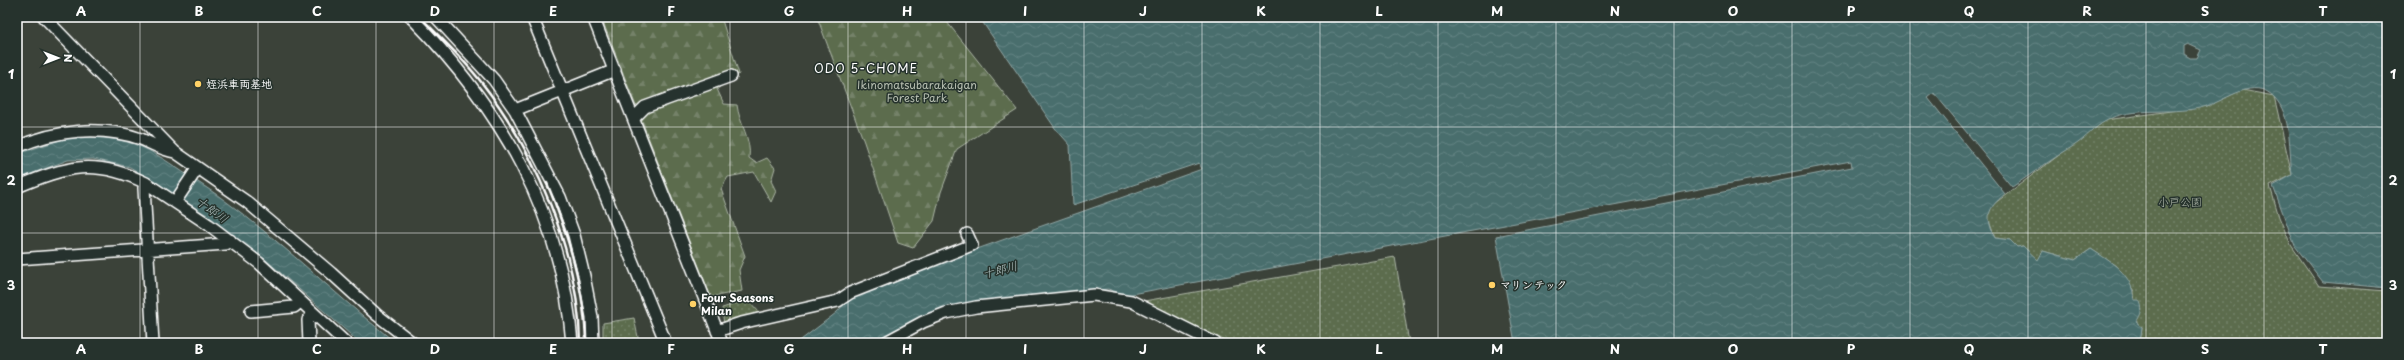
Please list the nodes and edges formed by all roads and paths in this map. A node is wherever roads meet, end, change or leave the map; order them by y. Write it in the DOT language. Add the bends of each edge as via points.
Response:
graph roads {
  1 [pos="44,17"];
  2 [pos="411,17"];
  3 [pos="436,17"];
  4 [pos="532,17"];
  5 [pos="593,17"];
  6 [pos="615,70"];
  7 [pos="731,76"];
  8 [pos="564,91"];
  9 [pos="516,110"];
  10 [pos="634,118"];
  11 [pos="17,147"];
  12 [pos="175,152"];
  13 [pos="195,171"];
  14 [pos="146,183"];
  15 [pos="17,187"];
  16 [pos="175,201"];
  17 [pos="967,234"];
  18 [pos="230,240"];
  19 [pos="147,249"];
  20 [pos="17,259"];
  21 [pos="300,302"];
  22 [pos="251,311"];
  23 [pos="314,314"];
  24 [pos="717,331"];
  25 [pos="1211,342"];
  26 [pos="153,343"];
  27 [pos="309,343"];
  28 [pos="346,343"];
  29 [pos="413,343"];
  30 [pos="572,343"];
  31 [pos="593,343"];
  32 [pos="666,343"];
  33 [pos="722,343"];
  34 [pos="884,343"];
  1 -- 12 [label="street"];
  2 -- 30 [label="street" via="447,53 489,108 534,190 554,246"];
  3 -- 9 [label="street" via="481,64"];
  4 -- 8 [label="street"];
  5 -- 6 [label="street"];
  6 -- 8 [label="street"];
  6 -- 10 [label="street"];
  7 -- 10 [label="street" via="645,107"];
  8 -- 9 [label="street"];
  8 -- 32 [label="street"];
  9 -- 31 [label="street" via="560,197 574,235 592,318"];
  10 -- 24 [label="street"];
  11 -- 12 [label="street" via="39,138 66,132 90,131 113,133 141,140 161,150"];
  12 -- 13 [label="street"];
  13 -- 16 [label="street"];
  13 -- 29 [label="street" via="247,202"];
  14 -- 15 [label="street" via="110,168 80,167 50,174"];
  14 -- 16 [label="street"];
  14 -- 19 [label="street" via="144,188"];
  16 -- 18 [label="street"];
  17 -- 24 [label="street" via="972,245 850,293 838,301"];
  18 -- 19 [label="street" via="226,244"];
  18 -- 21 [label="street" via="259,263"];
  19 -- 20 [label="street"];
  19 -- 26 [label="street"];
  21 -- 22 [label="street" via="294,307"];
  21 -- 23 [label="street"];
  23 -- 27 [label="street" via="308,320"];
  23 -- 28 [label="street"];
  24 -- 33 [label="street"];
  25 -- 34 [label="street" via="1131,301 1094,295 976,307 946,313"];
}
